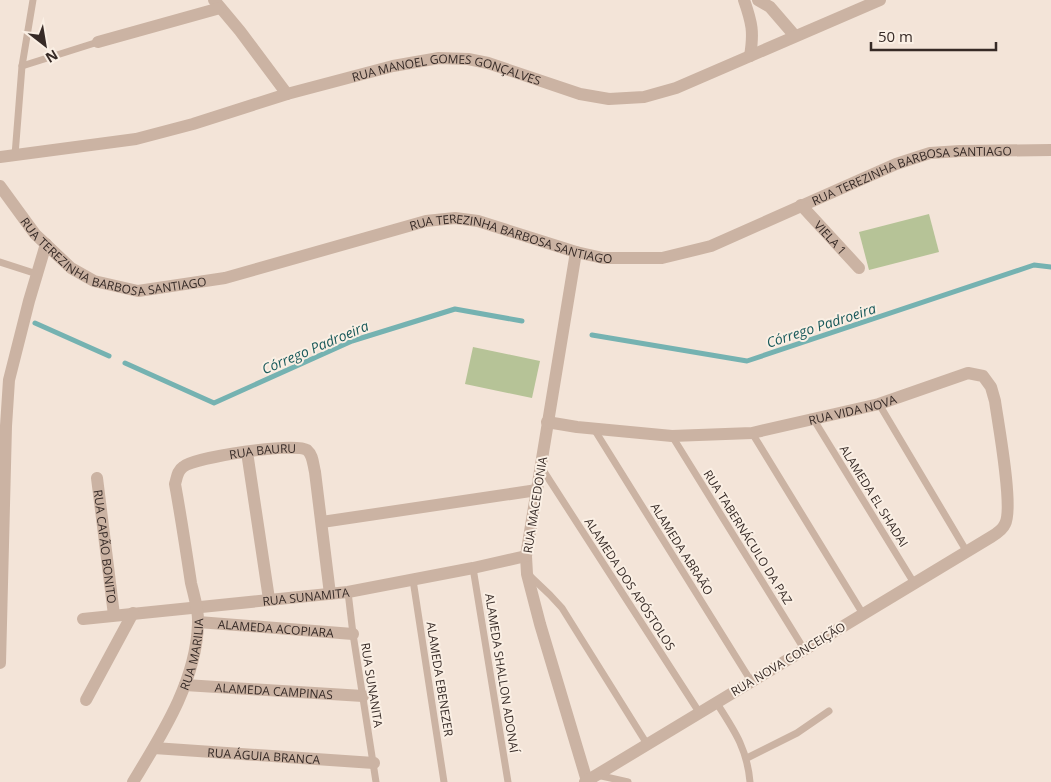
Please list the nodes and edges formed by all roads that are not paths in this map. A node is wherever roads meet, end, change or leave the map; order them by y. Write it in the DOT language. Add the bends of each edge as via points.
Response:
graph roads {
  1 [pos="32,0"];
  2 [pos="744,0"];
  3 [pos="758,0"];
  4 [pos="880,0"];
  5 [pos="217,4"];
  6 [pos="795,36"];
  7 [pos="98,42"];
  8 [pos="750,56"];
  9 [pos="22,66"];
  10 [pos="287,94"];
  11 [pos="1051,150"];
  12 [pos="15,155"];
  13 [pos="0,157"];
  14 [pos="0,186"];
  15 [pos="801,205"];
  16 [pos="46,244"];
  17 [pos="576,252"];
  18 [pos="0,262"];
  19 [pos="860,268"];
  20 [pos="37,274"];
  21 [pos="4,380"];
  22 [pos="879,404"];
  23 [pos="814,420"];
  24 [pos="547,422"];
  25 [pos="594,429"];
  26 [pos="752,433"];
  27 [pos="672,436"];
  28 [pos="247,452"];
  29 [pos="541,467"];
  30 [pos="97,478"];
  31 [pos="175,484"];
  32 [pos="537,490"];
  33 [pos="322,522"];
  34 [pos="991,537"];
  35 [pos="967,552"];
  36 [pos="526,556"];
  37 [pos="473,568"];
  38 [pos="527,574"];
  39 [pos="413,580"];
  40 [pos="914,583"];
  41 [pos="348,592"];
  42 [pos="330,594"];
  43 [pos="269,600"];
  44 [pos="196,607"];
  45 [pos="133,613"];
  46 [pos="863,614"];
  47 [pos="114,615"];
  48 [pos="83,619"];
  49 [pos="198,622"];
  50 [pos="353,634"];
  51 [pos="804,649"];
  52 [pos="0,663"];
  53 [pos="750,682"];
  54 [pos="185,685"];
  55 [pos="363,696"];
  56 [pos="86,700"];
  57 [pos="716,702"];
  58 [pos="829,711"];
  59 [pos="699,712"];
  60 [pos="647,744"];
  61 [pos="154,748"];
  62 [pos="747,758"];
  63 [pos="374,763"];
  64 [pos="589,779"];
  65 [pos="133,782"];
  66 [pos="376,782"];
  67 [pos="444,782"];
  68 [pos="508,782"];
  69 [pos="628,782"];
  70 [pos="750,782"];
  1 -- 9 [label="lane"];
  2 -- 8 [label="street" via="752,26"];
  3 -- 6 [label="street" via="770,8"];
  4 -- 6 [label="street, RUA MANOEL GOMES GONÇALVES"];
  5 -- 7 [label="street"];
  5 -- 10 [label="street"];
  6 -- 8 [label="street, RUA MANOEL GOMES GONÇALVES"];
  7 -- 9 [label="lane"];
  8 -- 10 [label="street, RUA MANOEL GOMES GONÇALVES" via="676,88 644,97 609,99 488,63 439,58 393,66"];
  9 -- 12 [label="lane"];
  10 -- 12 [label="street, RUA MANOEL GOMES GONÇALVES" via="136,139"];
  11 -- 15 [label="street, RUA TEREZINHA BARBOSA SANTIAGO" via="930,153 896,164"];
  12 -- 13 [label="street, RUA MANOEL GOMES GONÇALVES"];
  14 -- 16 [label="street, RUA TEREZINHA BARBOSA SANTIAGO"];
  15 -- 17 [label="street, RUA TEREZINHA BARBOSA SANTIAGO" via="711,246 662,258 603,258"];
  15 -- 19 [label="street, VIELA 1"];
  16 -- 17 [label="street, RUA TEREZINHA BARBOSA SANTIAGO" via="70,268 94,281 138,291 225,278 426,220 455,218 478,221"];
  16 -- 20 [label="street"];
  17 -- 24 [label="street, RUA MACEDONIA"];
  18 -- 20 [label="lane"];
  20 -- 21 [label="street"];
  21 -- 52 [label="street" via="6,426"];
  22 -- 23 [label="street, RUA VIDA NOVA"];
  22 -- 34 [label="street, RUA VIDA NOVA" via="968,373 983,376 995,401 1007,492 1005,525"];
  22 -- 35 [label="lane"];
  23 -- 26 [label="street, RUA VIDA NOVA"];
  23 -- 40 [label="lane, ALAMEDA EL SHADAI"];
  24 -- 25 [label="street, RUA VIDA NOVA"];
  24 -- 29 [label="street, RUA MACEDONIA"];
  25 -- 27 [label="street, RUA VIDA NOVA"];
  25 -- 53 [label="lane, ALAMEDA ABRAÃO"];
  26 -- 27 [label="street, RUA VIDA NOVA"];
  26 -- 46 [label="lane"];
  27 -- 51 [label="lane, RUA TABERNÁCULO DA PAZ"];
  28 -- 31 [label="street, RUA BAURU" via="192,462 182,467"];
  28 -- 33 [label="street, RUA BAURU" via="306,449 312,458"];
  28 -- 43 [label="street"];
  29 -- 32 [label="street, RUA MACEDONIA"];
  29 -- 59 [label="lane, ALAMEDA DOS APÓSTOLOS"];
  30 -- 47 [label="street, RUA CAPÃO BONITO"];
  31 -- 44 [label="street, RUA MARILIA"];
  32 -- 33 [label="street"];
  32 -- 36 [label="street, RUA MACEDONIA"];
  33 -- 42 [label="street, RUA BAURU"];
  34 -- 35 [label="street, RUA NOVA CONCEIÇÃO"];
  35 -- 40 [label="street, RUA NOVA CONCEIÇÃO"];
  36 -- 37 [label="street, RUA SUNAMITA"];
  36 -- 38 [label="street, RUA MACEDONIA"];
  37 -- 39 [label="street, RUA SUNAMITA"];
  37 -- 68 [label="lane, ALAMEDA SHALLON ADONAÍ"];
  38 -- 60 [label="lane" via="562,608"];
  38 -- 64 [label="street, RUA MACEDONIA"];
  39 -- 41 [label="street, RUA SUNAMITA"];
  39 -- 67 [label="lane, ALAMEDA EBENEZER"];
  40 -- 46 [label="street, RUA NOVA CONCEIÇÃO"];
  41 -- 42 [label="street, RUA SUNAMITA"];
  41 -- 50 [label="lane, RUA SUNANITA"];
  42 -- 43 [label="street, RUA SUNAMITA"];
  43 -- 44 [label="street, RUA SUNAMITA"];
  44 -- 45 [label="street, RUA SUNAMITA"];
  44 -- 49 [label="street, RUA MARILIA"];
  45 -- 47 [label="street, RUA SUNAMITA"];
  45 -- 56 [label="street"];
  46 -- 51 [label="street, RUA NOVA CONCEIÇÃO"];
  47 -- 48 [label="street, RUA SUNAMITA"];
  49 -- 50 [label="street, ALAMEDA ACOPIARA"];
  49 -- 54 [label="street, RUA MARILIA" via="195,653"];
  50 -- 55 [label="lane, RUA SUNANITA"];
  51 -- 53 [label="street, RUA NOVA CONCEIÇÃO"];
  53 -- 57 [label="street, RUA NOVA CONCEIÇÃO"];
  54 -- 55 [label="street, ALAMEDA CAMPINAS"];
  54 -- 61 [label="street, RUA MARILIA"];
  55 -- 63 [label="lane, RUA SUNANITA"];
  57 -- 59 [label="street, RUA NOVA CONCEIÇÃO"];
  57 -- 62 [label="lane"];
  58 -- 62 [label="lane" via="797,733"];
  59 -- 60 [label="street, RUA NOVA CONCEIÇÃO"];
  60 -- 64 [label="street, RUA NOVA CONCEIÇÃO"];
  61 -- 63 [label="street, RUA ÁGUIA BRANCA"];
  61 -- 65 [label="street, RUA MARILIA"];
  62 -- 70 [label="lane"];
  63 -- 66 [label="lane, RUA SUNANITA"];
  64 -- 69 [label="lane"];
}
